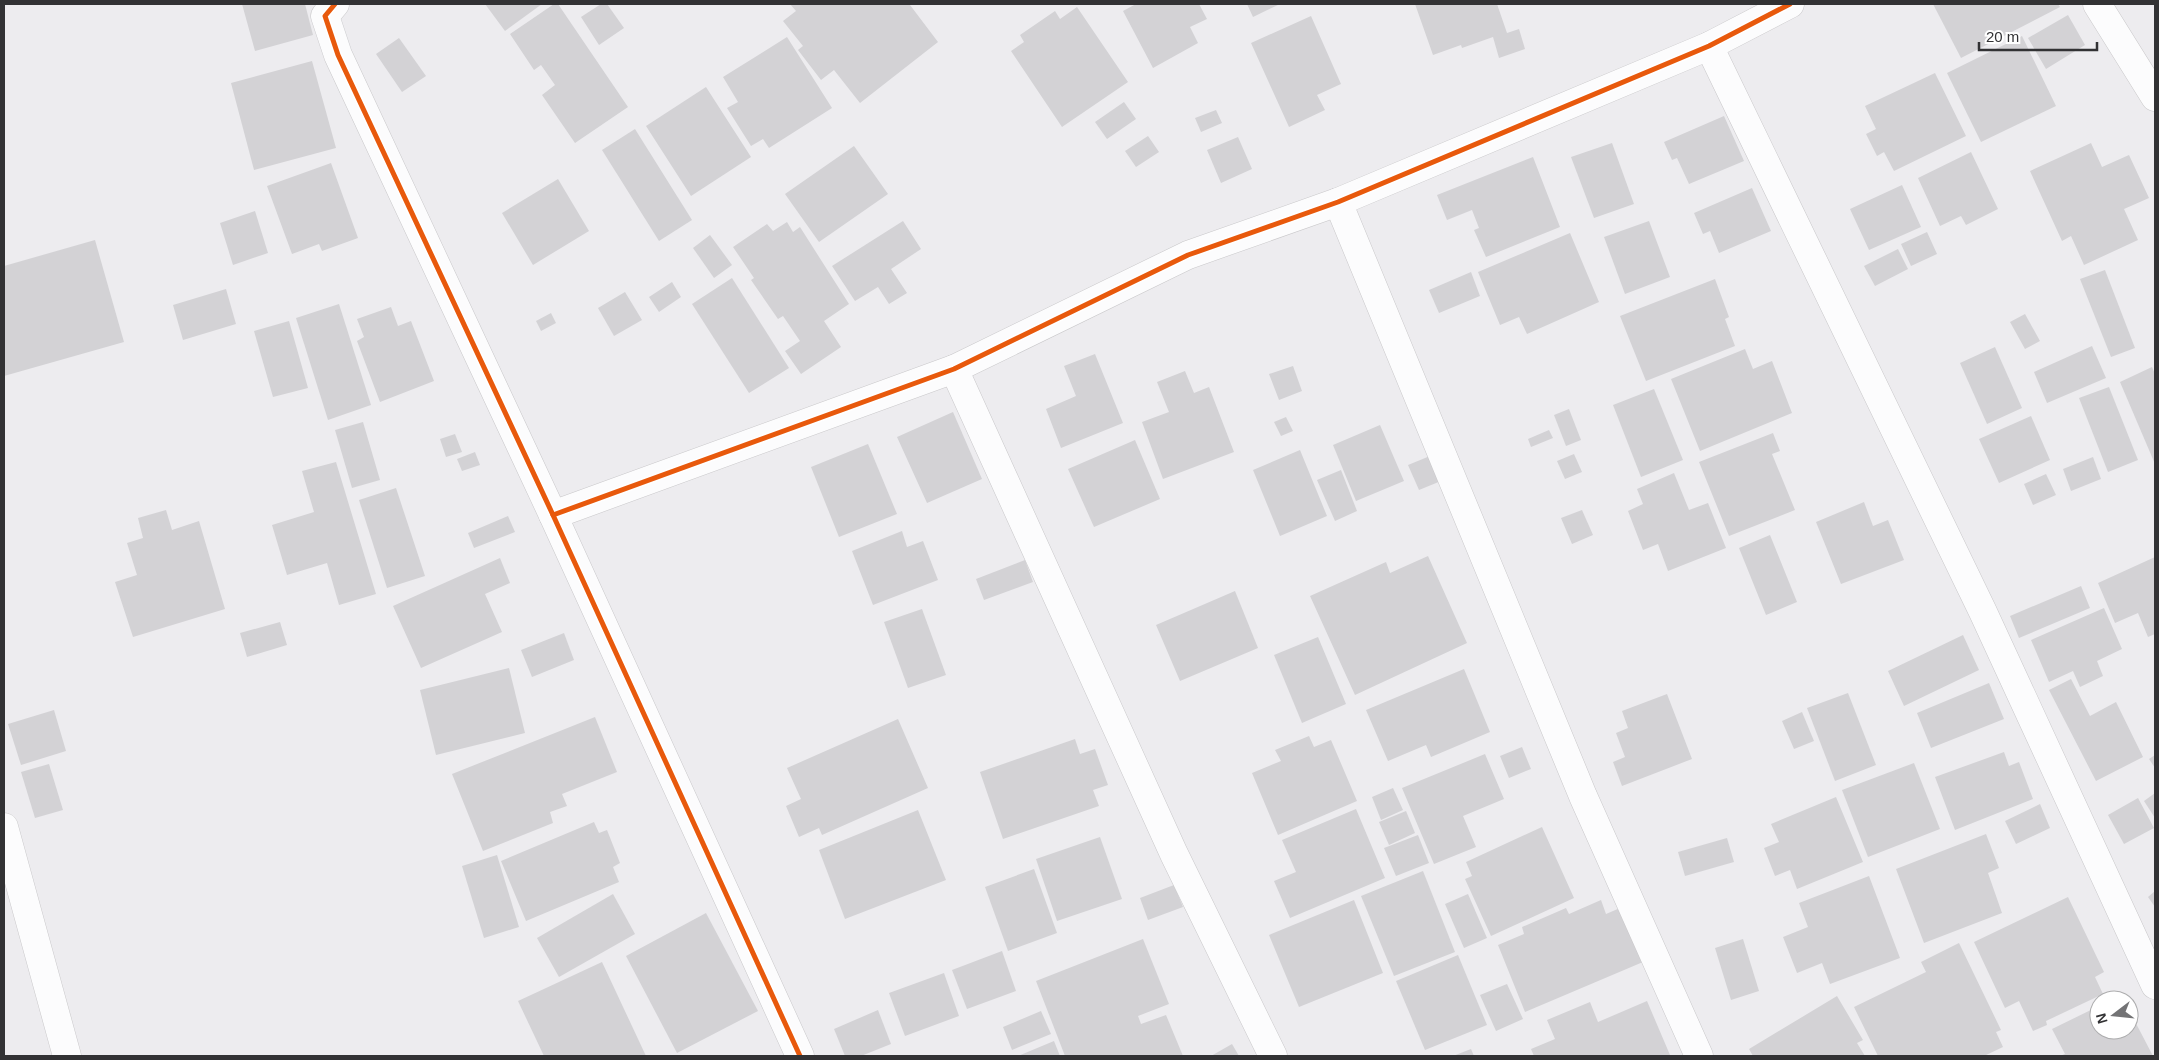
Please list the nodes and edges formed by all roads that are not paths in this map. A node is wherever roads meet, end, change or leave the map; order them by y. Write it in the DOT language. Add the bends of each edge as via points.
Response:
graph roads {
  1 [pos="335,4"];
  2 [pos="1790,4"];
  3 [pos="2098,4"];
  4 [pos="1709,46"];
  5 [pos="2155,97"];
  6 [pos="1338,202"];
  7 [pos="954,369"];
  8 [pos="553,515"];
  9 [pos="4,827"];
  10 [pos="2155,985"];
  11 [pos="67,1056"];
  12 [pos="800,1056"];
  13 [pos="1273,1056"];
  14 [pos="1699,1056"];
  1 -- 8 [label="street" via="324,16 338,55"];
  2 -- 4 [label="street"];
  3 -- 5 [label="street"];
  4 -- 6 [label="street"];
  4 -- 10 [label="street" via="1983,612"];
  6 -- 7 [label="street" via="1188,255"];
  6 -- 14 [label="street" via="1583,796"];
  7 -- 8 [label="street"];
  7 -- 13 [label="street" via="1174,854"];
  8 -- 12 [label="street"];
  9 -- 11 [label="street"];
}
